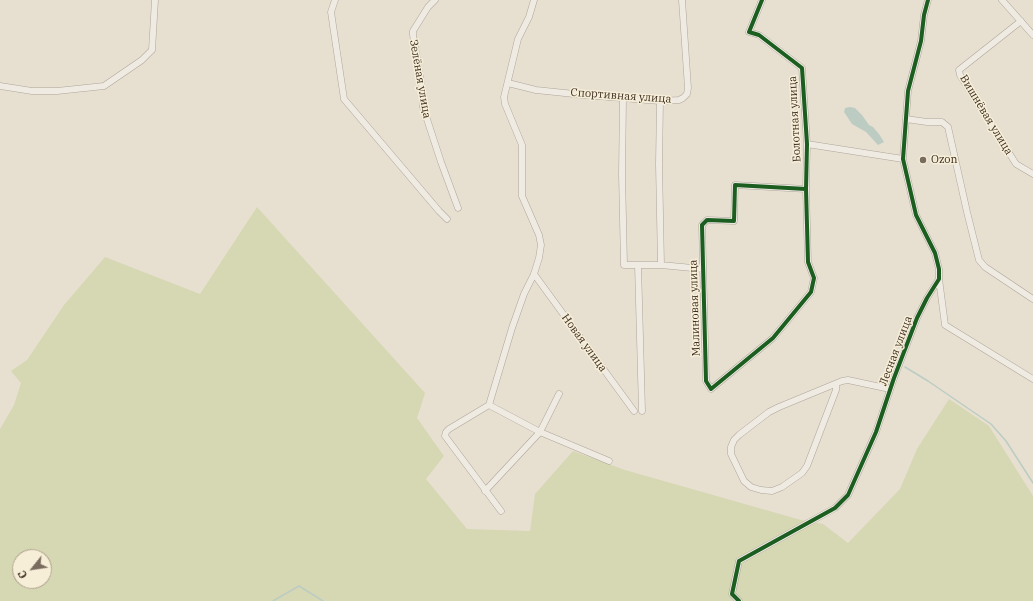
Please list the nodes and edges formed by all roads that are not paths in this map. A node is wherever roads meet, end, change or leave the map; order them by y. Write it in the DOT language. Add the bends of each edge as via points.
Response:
graph roads {
  1 [pos="155,0"];
  2 [pos="335,0"];
  3 [pos="434,0"];
  4 [pos="534,0"];
  5 [pos="682,0"];
  6 [pos="762,0"];
  7 [pos="928,0"];
  8 [pos="1002,0"];
  9 [pos="1021,21"];
  10 [pos="1033,35"];
  11 [pos="508,83"];
  12 [pos="0,86"];
  13 [pos="623,98"];
  14 [pos="660,100"];
  15 [pos="906,119"];
  16 [pos="807,144"];
  17 [pos="904,159"];
  18 [pos="1033,174"];
  19 [pos="806,189"];
  20 [pos="458,208"];
  21 [pos="447,219"];
  22 [pos="638,265"];
  23 [pos="661,265"];
  24 [pos="703,269"];
  25 [pos="534,274"];
  26 [pos="939,280"];
  27 [pos="811,292"];
  28 [pos="1033,299"];
  29 [pos="1033,379"];
  30 [pos="836,384"];
  31 [pos="890,390"];
  32 [pos="559,394"];
  33 [pos="489,405"];
  34 [pos="634,411"];
  35 [pos="642,411"];
  36 [pos="540,432"];
  37 [pos="609,461"];
  38 [pos="485,490"];
  39 [pos="501,511"];
  40 [pos="739,601"];
  1 -- 12 [label="street" via="152,50 104,86 57,91 32,91"];
  2 -- 21 [label="street" via="331,12 344,99 438,212"];
  3 -- 20 [label="street, Зелёная улица" via="412,35 423,107"];
  4 -- 11 [label="street" via="529,18 518,39"];
  5 -- 14 [label="street, Спортивная улица" via="687,94 679,100"];
  6 -- 16 [label="street, Болотная улица" via="748,32 759,35 802,68"];
  7 -- 15 [label="street" via="908,91"];
  8 -- 9 [label="street"];
  9 -- 10 [label="street"];
  9 -- 18 [label="street, Вишнёвая улица" via="959,70 1016,164"];
  11 -- 13 [label="street, Спортивная улица" via="536,90"];
  11 -- 25 [label="street" via="505,104 522,145 522,196 541,245"];
  13 -- 14 [label="street, Спортивная улица"];
  13 -- 22 [label="street" via="624,265"];
  14 -- 23 [label="street"];
  15 -- 17 [label="street"];
  15 -- 28 [label="street" via="942,122 948,127 979,260 985,267"];
  16 -- 17 [label="street"];
  16 -- 19 [label="street, Болотная улица"];
  17 -- 26 [label="street" via="916,215 934,253 939,269"];
  19 -- 24 [label="street, Малиновая улица" via="735,185 734,221 707,220 702,225"];
  19 -- 27 [label="street, Болотная улица" via="808,262 814,278"];
  22 -- 23 [label="street"];
  22 -- 35 [label="street"];
  23 -- 24 [label="street"];
  24 -- 27 [label="street, Малиновая улица" via="706,381 710,389 773,338"];
  25 -- 33 [label="street" via="512,328"];
  25 -- 34 [label="street, Новая улица"];
  26 -- 29 [label="street" via="945,325"];
  26 -- 31 [label="street, Лесная улица" via="917,318"];
  30 -- 30 [label="street" via="779,407 734,440 731,454 744,481 751,487 772,491 802,473 808,466"];
  30 -- 31 [label="street" via="854,380"];
  31 -- 40 [label="street, Лесная улица" via="876,432 848,495 835,508 739,561 732,594"];
  32 -- 36 [label="street"];
  33 -- 36 [label="street"];
  33 -- 38 [label="street" via="449,429 445,436"];
  36 -- 37 [label="street"];
  36 -- 38 [label="street"];
  38 -- 39 [label="street"];
}
